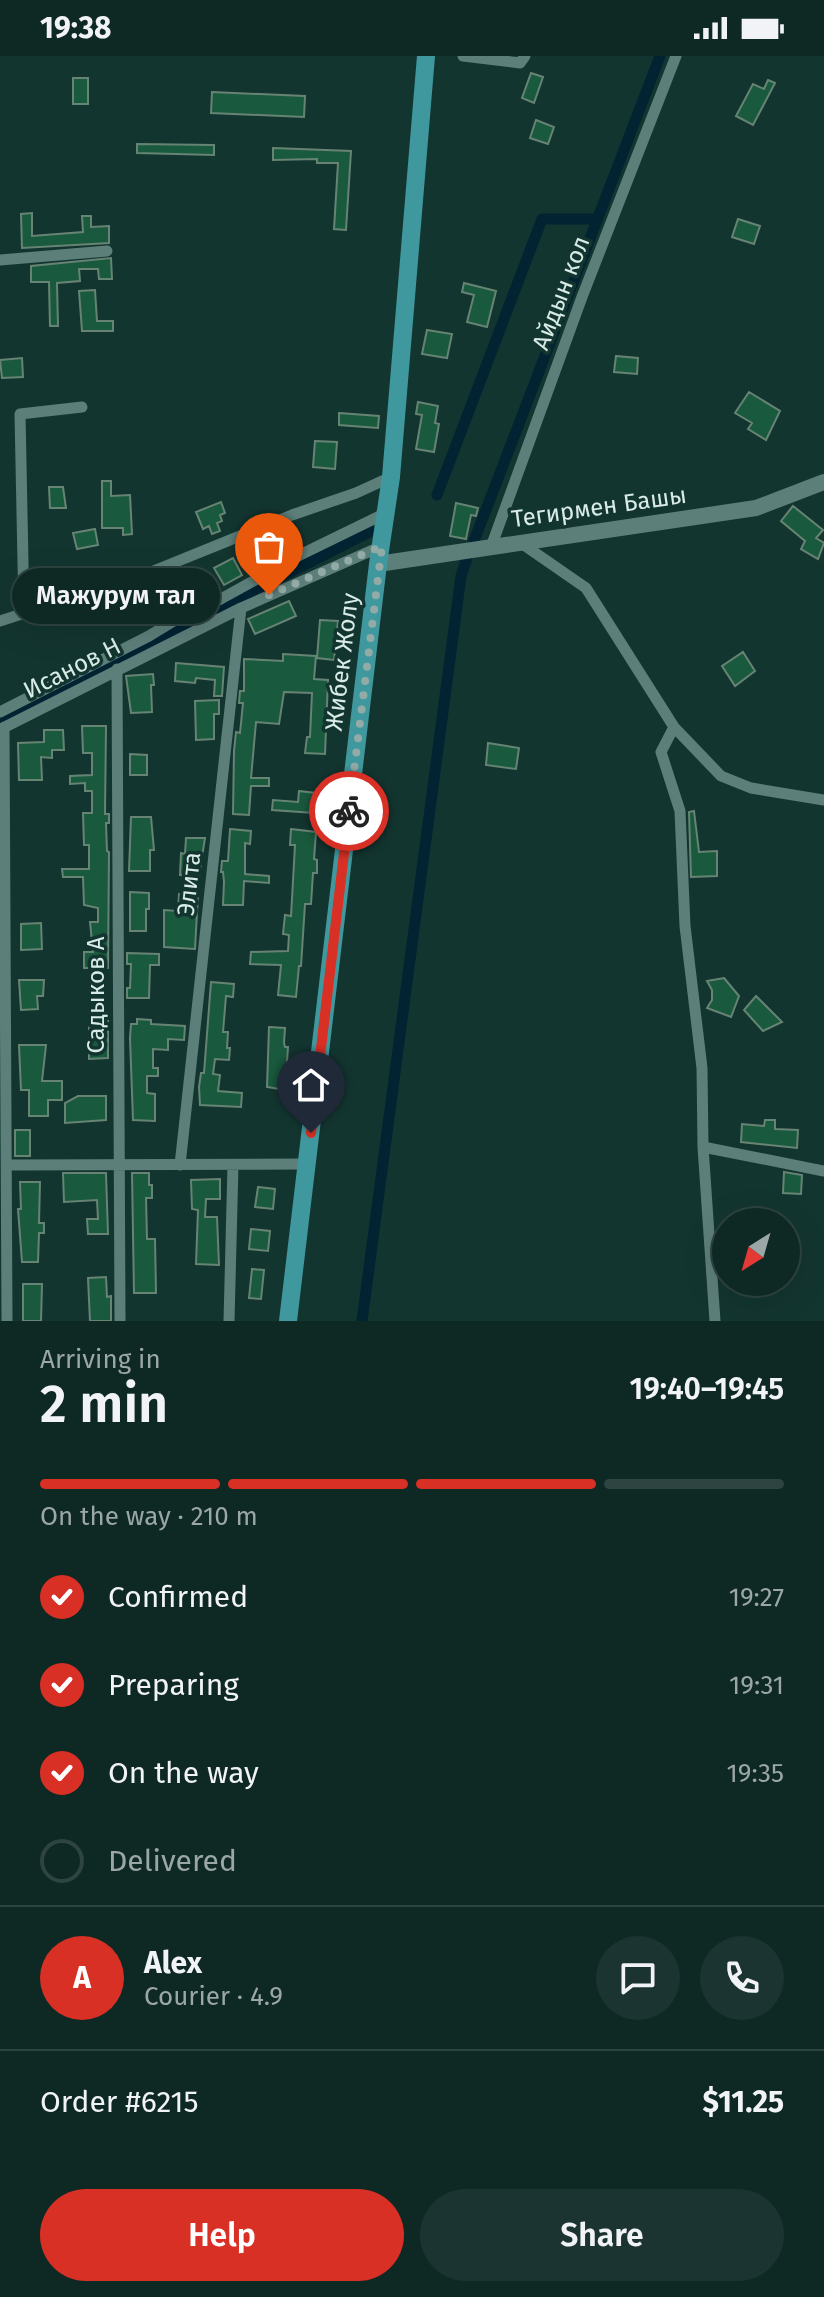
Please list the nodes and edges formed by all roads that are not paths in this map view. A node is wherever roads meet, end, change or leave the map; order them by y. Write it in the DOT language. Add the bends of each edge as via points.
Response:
graph roads {
  1 [pos="426,56"];
  2 [pos="463,56"];
  3 [pos="525,56"];
  4 [pos="676,56"];
  5 [pos="107,251"];
  6 [pos="0,260"];
  7 [pos="82,407"];
  8 [pos="391,477"];
  9 [pos="824,482"];
  10 [pos="386,513"];
  11 [pos="520,543"];
  12 [pos="491,547"];
  13 [pos="380,555"];
  14 [pos="241,608"];
  15 [pos="24,612"];
  16 [pos="0,621"];
  17 [pos="117,669"];
  18 [pos="0,712"];
  19 [pos="674,727"];
  20 [pos="2,728"];
  21 [pos="824,800"];
  22 [pos="703,1147"];
  23 [pos="307,1164"];
  24 [pos="8,1165"];
  25 [pos="118,1165"];
  26 [pos="180,1165"];
  27 [pos="233,1165"];
  28 [pos="824,1171"];
  29 [pos="7,1321"];
  30 [pos="120,1321"];
  31 [pos="229,1321"];
  32 [pos="288,1321"];
  33 [pos="715,1321"];
  1 -- 8 [label="main road, Жибек Жолу"];
  2 -- 3 [label="street" via="520,63"];
  4 -- 12 [label="street, Айдын кол"];
  5 -- 6 [label="street"];
  7 -- 15 [label="street" via="20,414"];
  8 -- 10 [label="main road, Жибек Жолу"];
  8 -- 15 [label="street" via="151,572"];
  9 -- 11 [label="street, Тегирмен Башы" via="756,508"];
  10 -- 13 [label="main road, Жибек Жолу"];
  10 -- 18 [label="street"];
  11 -- 12 [label="street, Тегирмен Башы"];
  11 -- 19 [label="street" via="586,588"];
  12 -- 13 [label="street, Тегирмен Башы"];
  13 -- 14 [label="street, Исанов Н"];
  13 -- 23 [label="main road, Жибек Жолу"];
  14 -- 17 [label="street, Исанов Н"];
  14 -- 26 [label="street, Элита"];
  15 -- 16 [label="street"];
  17 -- 20 [label="street, Исанов Н"];
  17 -- 25 [label="street, Садыков А"];
  19 -- 21 [label="street" via="721,776 751,788"];
  19 -- 22 [label="street" via="661,752 680,811 685,926 702,1068"];
  20 -- 24 [label="street"];
  22 -- 28 [label="street"];
  22 -- 33 [label="street"];
  23 -- 27 [label="street"];
  23 -- 32 [label="main road, Жибек Жолу"];
  24 -- 25 [label="street"];
  24 -- 29 [label="street"];
  25 -- 26 [label="street"];
  25 -- 30 [label="street, Садыков А"];
  26 -- 27 [label="street"];
  27 -- 31 [label="street"];
}
